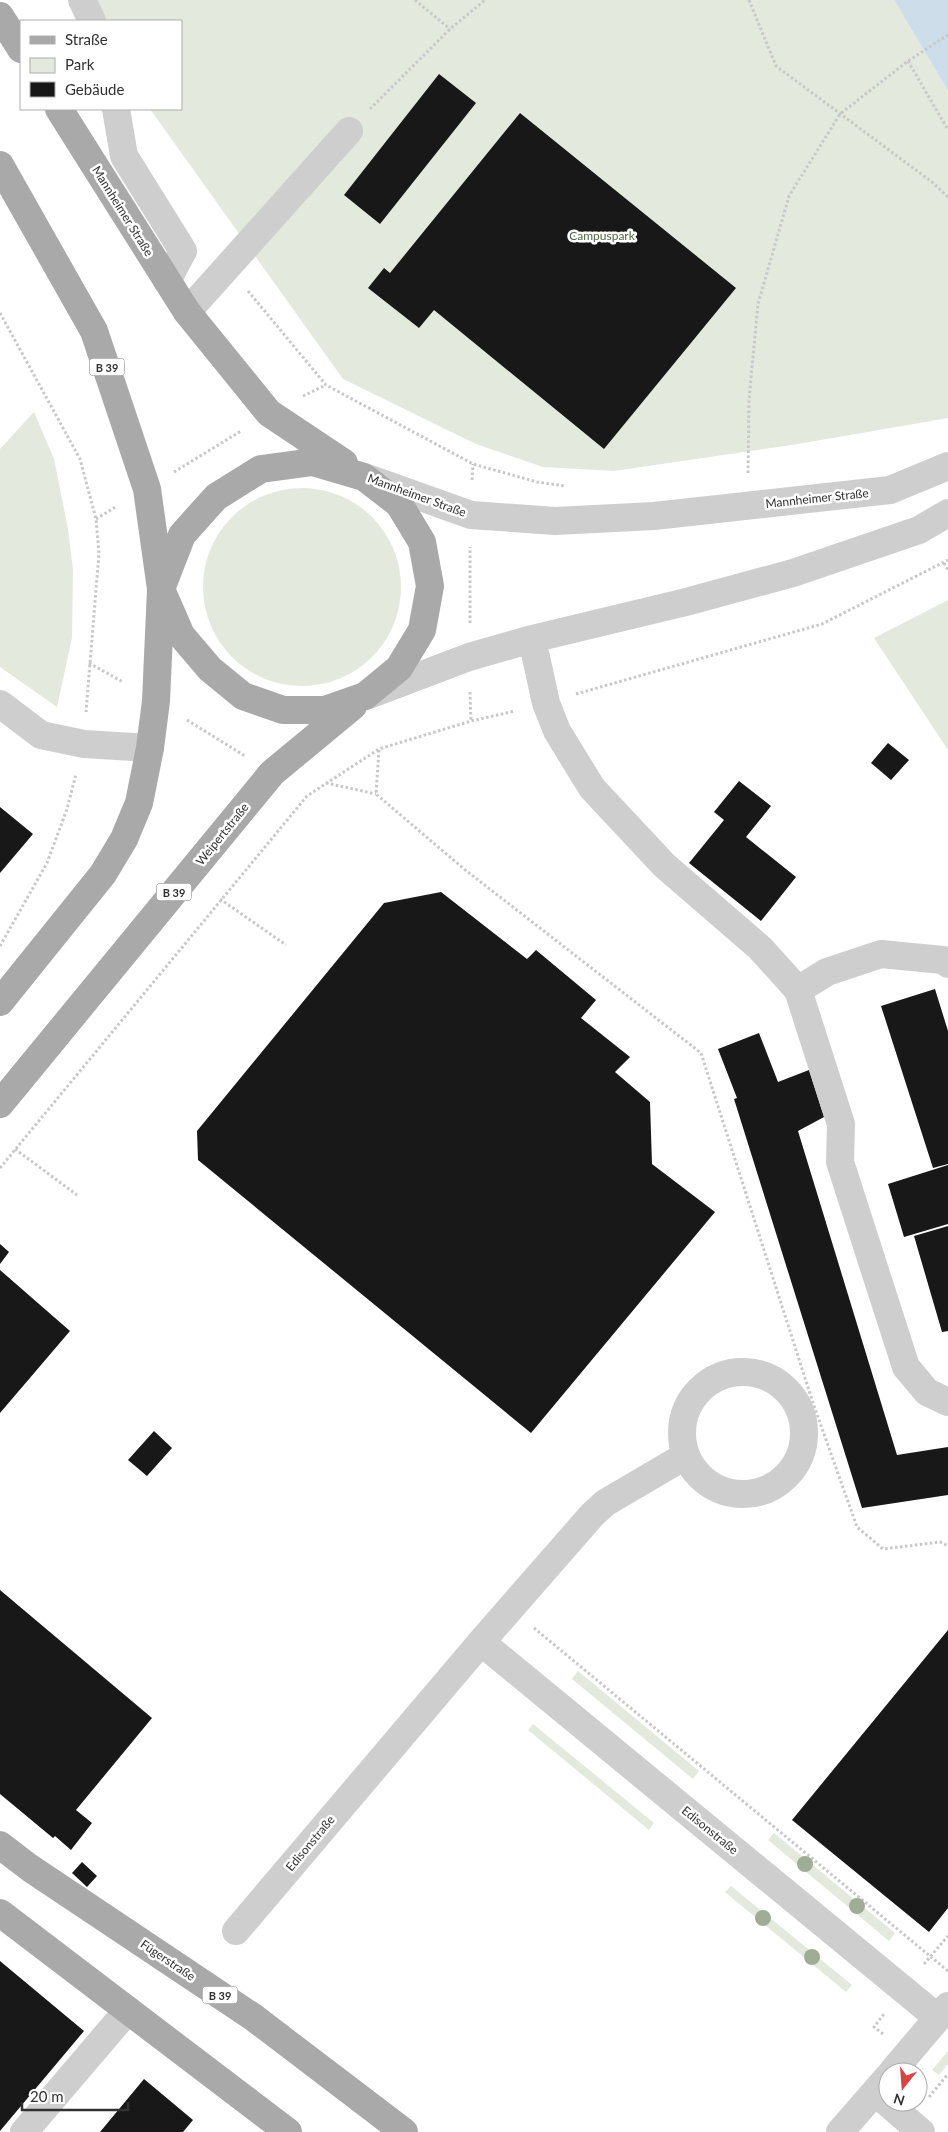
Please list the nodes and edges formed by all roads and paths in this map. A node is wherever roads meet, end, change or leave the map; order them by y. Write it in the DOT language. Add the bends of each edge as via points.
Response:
graph roads {
  1 [pos="82,0"];
  2 [pos="415,0"];
  3 [pos="485,0"];
  4 [pos="749,0"];
  5 [pos="0,16"];
  6 [pos="92,20"];
  7 [pos="450,29"];
  8 [pos="948,35"];
  9 [pos="20,47"];
  10 [pos="908,61"];
  11 [pos="60,110"];
  12 [pos="116,110"];
  13 [pos="840,114"];
  14 [pos="948,130"];
  15 [pos="349,131"];
  16 [pos="0,165"];
  17 [pos="948,197"];
  18 [pos="228,266"];
  19 [pos="167,280"];
  20 [pos="187,312"];
  21 [pos="0,313"];
  22 [pos="326,385"];
  23 [pos="269,413"];
  24 [pos="473,464"];
  25 [pos="948,466"];
  26 [pos="364,476"];
  27 [pos="748,476"];
  28 [pos="566,486"];
  29 [pos="147,489"];
  30 [pos="948,513"];
  31 [pos="471,515"];
  32 [pos="96,519"];
  33 [pos="948,560"];
  34 [pos="944,563"];
  35 [pos="948,570"];
  36 [pos="161,589"];
  37 [pos="532,639"];
  38 [pos="469,657"];
  39 [pos="89,662"];
  40 [pos="365,696"];
  41 [pos="156,701"];
  42 [pos="546,703"];
  43 [pos="0,704"];
  44 [pos="471,721"];
  45 [pos="84,744"];
  46 [pos="150,748"];
  47 [pos="379,749"];
  48 [pos="272,773"];
  49 [pos="326,783"];
  50 [pos="376,794"];
  51 [pos="307,796"];
  52 [pos="220,899"];
  53 [pos="286,945"];
  54 [pos="0,946"];
  55 [pos="948,964"];
  56 [pos="798,990"];
  57 [pos="0,1002"];
  58 [pos="0,1104"];
  59 [pos="15,1149"];
  60 [pos="0,1168"];
  61 [pos="77,1195"];
  62 [pos="948,1402"];
  63 [pos="806,1406"];
  64 [pos="685,1456"];
  65 [pos="948,1546"];
  66 [pos="510,1609"];
  67 [pos="481,1642"];
  68 [pos="0,1845"];
  69 [pos="0,1913"];
  70 [pos="236,1931"];
  71 [pos="948,1971"];
  72 [pos="128,2010"];
  73 [pos="943,2012"];
  74 [pos="900,2062"];
  75 [pos="878,2089"];
  76 [pos="904,2112"];
  77 [pos="24,2132"];
  78 [pos="288,2132"];
  79 [pos="404,2132"];
  80 [pos="840,2132"];
  81 [pos="921,2132"];
  1 -- 6 [label="street"];
  2 -- 7 [label="path"];
  3 -- 7 [label="path"];
  4 -- 13 [label="path" via="776,66"];
  5 -- 9 [label="main road"];
  7 -- 15 [label="path"];
  8 -- 10 [label="path"];
  10 -- 13 [label="path"];
  10 -- 14 [label="path"];
  11 -- 19 [label="main road, Mannheimer Straße / B 39"];
  12 -- 19 [label="street" via="124,156 183,251"];
  13 -- 17 [label="path"];
  13 -- 27 [label="path" via="790,196 758,304 749,399"];
  15 -- 18 [label="street"];
  16 -- 29 [label="main road, B 39" via="94,331"];
  18 -- 20 [label="street"];
  18 -- 22 [label="path"];
  19 -- 20 [label="main road, Mannheimer Straße / B 39"];
  20 -- 23 [label="main road, Mannheimer Straße / B 39"];
  21 -- 32 [label="path" via="80,459"];
  22 -- 23 [label="path"];
  22 -- 24 [label="path"];
  23 -- 26 [label="main road, Mannheimer Straße / B 39"];
  23 -- 29 [label="path"];
  24 -- 28 [label="path" via="537,482"];
  24 -- 31 [label="path"];
  25 -- 31 [label="street, Mannheimer Straße" via="890,490 654,516 555,521"];
  26 -- 31 [label="street, Mannheimer Straße"];
  26 -- 36 [label="main road" via="313,462 261,469 216,497 182,535"];
  26 -- 40 [label="main road, B 39" via="399,504 422,542 430,586 418,638 399,668"];
  29 -- 32 [label="path"];
  29 -- 36 [label="main road, B 39"];
  30 -- 37 [label="street" via="919,530 793,573"];
  31 -- 38 [label="path"];
  32 -- 39 [label="path" via="99,553"];
  33 -- 34 [label="path"];
  34 -- 35 [label="path"];
  34 -- 42 [label="path" via="822,624"];
  36 -- 40 [label="main road" via="181,635 210,669 244,696 283,710 325,710"];
  36 -- 41 [label="main road, B 39"];
  37 -- 38 [label="street"];
  37 -- 42 [label="street"];
  38 -- 40 [label="street"];
  38 -- 44 [label="path"];
  39 -- 41 [label="path"];
  39 -- 45 [label="path"];
  40 -- 48 [label="main road, Weipertstraße / B 39"];
  41 -- 46 [label="main road, B 39"];
  41 -- 48 [label="path"];
  42 -- 44 [label="path"];
  42 -- 56 [label="street" via="557,731 592,788 664,865 760,948"];
  43 -- 45 [label="street" via="41,735"];
  44 -- 47 [label="path"];
  45 -- 46 [label="street"];
  45 -- 54 [label="path" via="67,809 47,863"];
  46 -- 57 [label="main road, B 39" via="138,804 124,839 103,874"];
  47 -- 49 [label="path"];
  47 -- 50 [label="path"];
  48 -- 51 [label="path"];
  48 -- 58 [label="main road, Weipertstraße / B 39"];
  49 -- 50 [label="path"];
  49 -- 51 [label="path"];
  50 -- 63 [label="path" via="464,869 701,1054"];
  51 -- 52 [label="path"];
  52 -- 53 [label="path"];
  52 -- 59 [label="path"];
  55 -- 56 [label="street" via="943,960 881,954 828,972"];
  56 -- 62 [label="street" via="842,1124 840,1162 906,1367 927,1392"];
  59 -- 60 [label="path"];
  59 -- 61 [label="path"];
  63 -- 64 [label="street" via="770,1378 750,1372 729,1373 710,1381 694,1395 684,1414 681,1435"];
  63 -- 64 [label="street" via="803,1444 798,1460 788,1475 758,1493 723,1491 707,1484"];
  63 -- 65 [label="path" via="857,1527 884,1549 940,1542"];
  64 -- 66 [label="street, Edisonstraße" via="605,1503"];
  66 -- 67 [label="street, Edisonstraße"];
  66 -- 71 [label="path"];
  67 -- 70 [label="street, Edisonstraße"];
  67 -- 73 [label="street, Edisonstraße"];
  68 -- 79 [label="main road, Fügerstraße / B 39" via="253,2017"];
  69 -- 72 [label="main road"];
  72 -- 77 [label="street"];
  72 -- 78 [label="main road"];
  73 -- 74 [label="street, Edisonstraße"];
  75 -- 80 [label="street"];
  76 -- 81 [label="street"];
}
